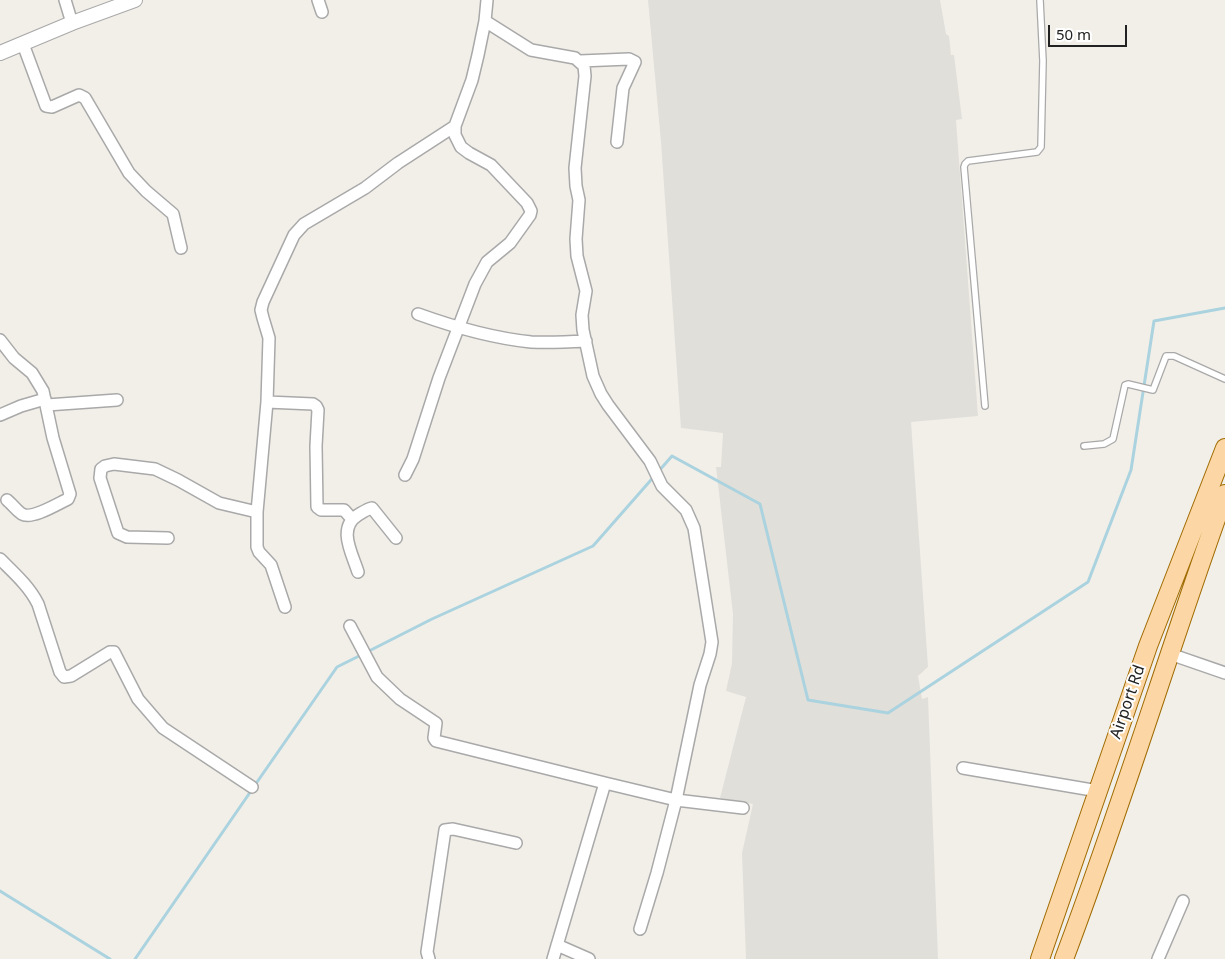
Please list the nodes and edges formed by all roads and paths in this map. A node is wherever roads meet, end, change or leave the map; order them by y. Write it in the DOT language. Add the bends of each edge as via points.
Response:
graph roads {
  1 [pos="65,0"];
  2 [pos="135,0"];
  3 [pos="318,0"];
  4 [pos="487,0"];
  5 [pos="1040,0"];
  6 [pos="322,12"];
  7 [pos="485,20"];
  8 [pos="72,23"];
  9 [pos="23,44"];
  10 [pos="0,53"];
  11 [pos="580,61"];
  12 [pos="455,126"];
  13 [pos="617,142"];
  14 [pos="181,248"];
  15 [pos="418,314"];
  16 [pos="459,328"];
  17 [pos="0,340"];
  18 [pos="586,342"];
  19 [pos="1225,379"];
  20 [pos="117,400"];
  21 [pos="46,402"];
  22 [pos="267,402"];
  23 [pos="985,406"];
  24 [pos="0,415"];
  25 [pos="1084,446"];
  26 [pos="1225,448"];
  27 [pos="405,475"];
  28 [pos="1225,494"];
  29 [pos="7,500"];
  30 [pos="257,512"];
  31 [pos="352,519"];
  32 [pos="168,538"];
  33 [pos="396,538"];
  34 [pos="0,559"];
  35 [pos="358,572"];
  36 [pos="285,607"];
  37 [pos="350,626"];
  38 [pos="1170,654"];
  39 [pos="1225,673"];
  40 [pos="963,768"];
  41 [pos="605,783"];
  42 [pos="252,786"];
  43 [pos="1098,791"];
  44 [pos="676,800"];
  45 [pos="743,808"];
  46 [pos="516,843"];
  47 [pos="1184,901"];
  48 [pos="640,930"];
  49 [pos="557,945"];
  50 [pos="430,959"];
  51 [pos="553,959"];
  52 [pos="588,959"];
  53 [pos="1040,959"];
  54 [pos="1064,959"];
  55 [pos="1158,959"];
  1 -- 8 [label="street"];
  2 -- 8 [label="street"];
  3 -- 6 [label="street"];
  4 -- 7 [label="street"];
  5 -- 23 [label="lane" via="1043,61 1041,147 1037,152 968,161 964,167"];
  7 -- 11 [label="street" via="531,50 566,55"];
  7 -- 12 [label="street" via="472,80"];
  8 -- 9 [label="street"];
  9 -- 10 [label="street"];
  9 -- 14 [label="street" via="46,106 52,107 79,95 85,98 129,173 173,214"];
  11 -- 13 [label="street" via="635,62 623,88"];
  11 -- 18 [label="street" via="585,76 575,168 579,200 576,239 586,292 582,323"];
  12 -- 16 [label="street" via="455,136 462,147 491,165 531,211 510,243 487,262"];
  12 -- 22 [label="street" via="298,230 261,310 268,338"];
  15 -- 16 [label="street"];
  16 -- 18 [label="street" via="532,342"];
  16 -- 27 [label="street"];
  17 -- 21 [label="street" via="39,382"];
  18 -- 44 [label="street" via="593,376 601,394 650,461 662,486 686,510 694,528 712,642"];
  19 -- 25 [label="lane" via="1170,355 1164,358 1154,389 1126,384 1113,439 1104,444"];
  20 -- 21 [label="street"];
  21 -- 24 [label="street" via="26,404"];
  21 -- 29 [label="street" via="70,497 27,516"];
  22 -- 30 [label="street"];
  22 -- 31 [label="street" via="316,406 317,507 321,510 344,510"];
  26 -- 43 [label="main road, Airport Rd" via="1148,646"];
  28 -- 38 [label="main road"];
  30 -- 32 [label="street" via="218,503 155,469 114,464 101,469 100,478 118,533 127,537"];
  30 -- 36 [label="street" via="258,549 271,565"];
  31 -- 33 [label="street" via="372,508"];
  31 -- 35 [label="street" via="348,525 348,537"];
  34 -- 42 [label="street" via="33,594 64,677 114,652 134,692 163,728"];
  37 -- 41 [label="street" via="377,677 400,699 436,723 436,741"];
  38 -- 39 [label="street"];
  38 -- 54 [label="main road" via="1100,866"];
  40 -- 43 [label="street"];
  41 -- 44 [label="street"];
  41 -- 49 [label="street"];
  43 -- 53 [label="main road, Airport Rd"];
  44 -- 45 [label="street"];
  44 -- 48 [label="street"];
  46 -- 50 [label="street" via="445,830 427,952"];
  47 -- 55 [label="street"];
  49 -- 51 [label="street"];
  49 -- 52 [label="street"];
}
